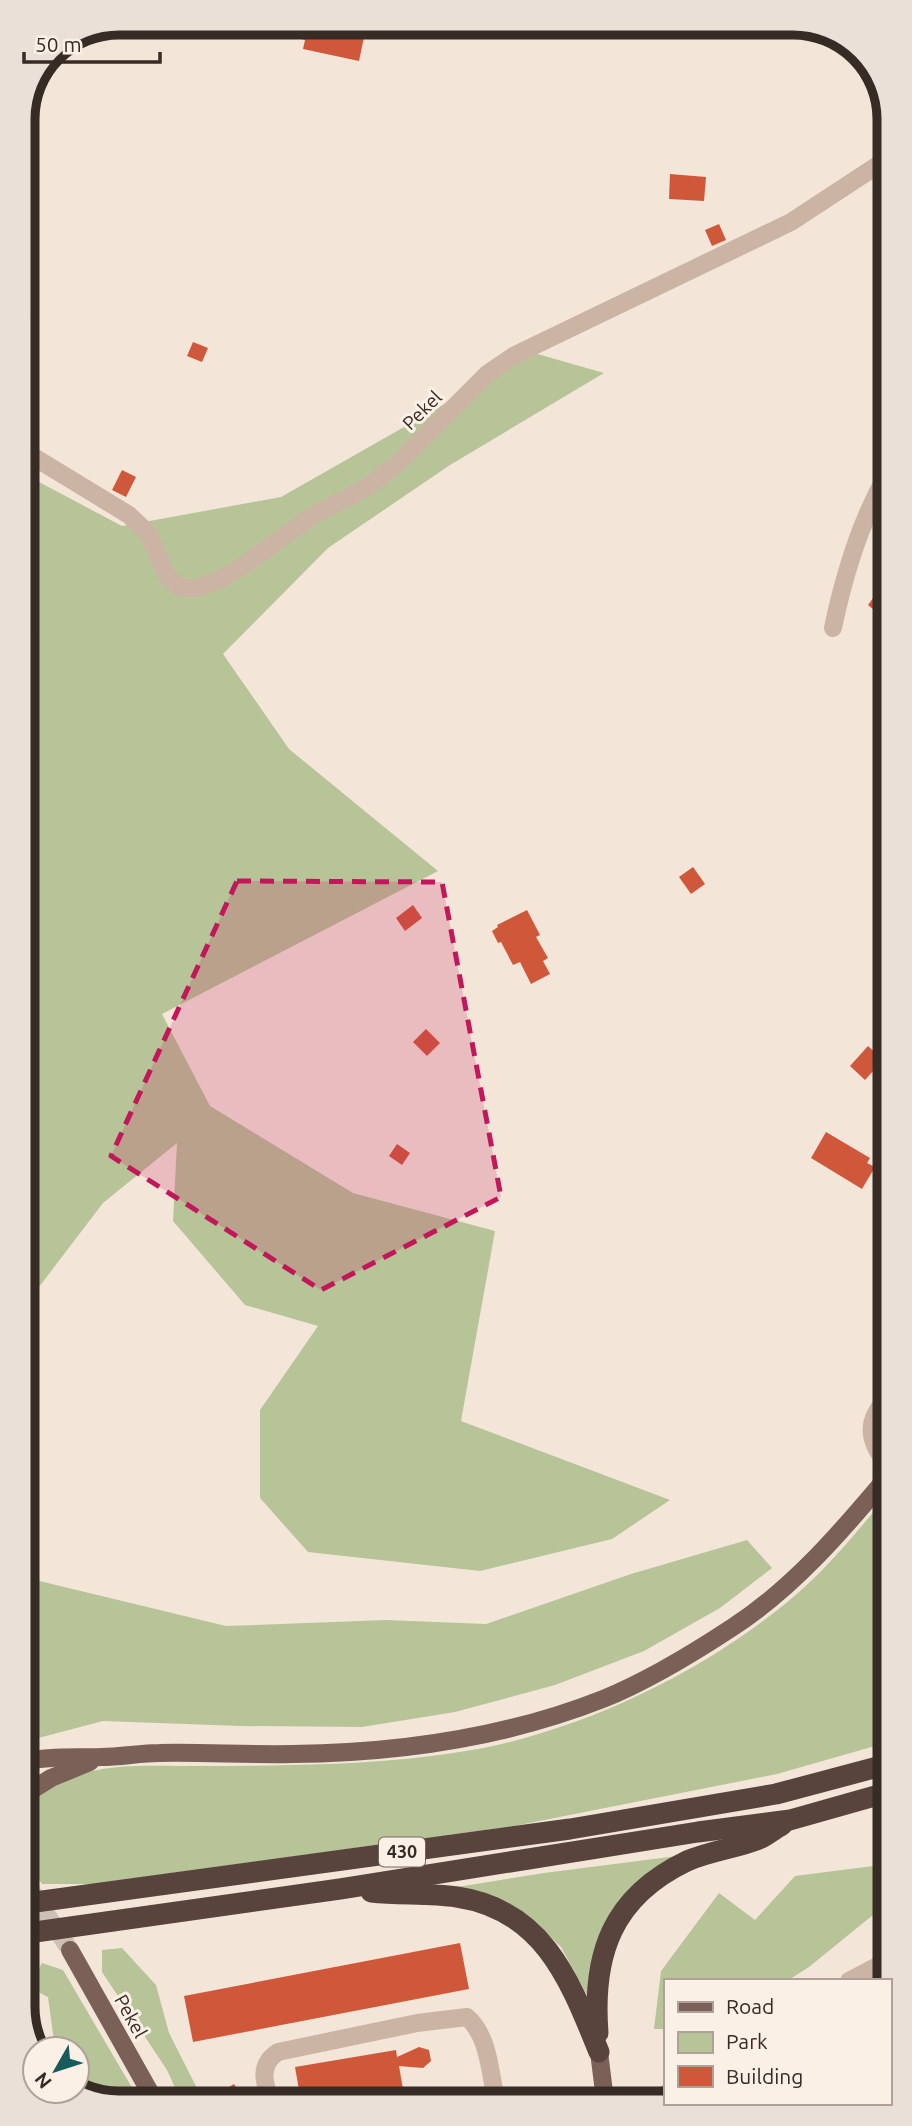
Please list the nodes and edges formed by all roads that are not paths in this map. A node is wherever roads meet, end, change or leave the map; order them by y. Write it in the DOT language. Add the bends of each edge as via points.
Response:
graph roads {
  1 [pos="877,166"];
  2 [pos="35,458"];
  3 [pos="877,494"];
  4 [pos="833,628"];
  5 [pos="877,1411"];
  6 [pos="877,1448"];
  7 [pos="877,1488"];
  8 [pos="103,1757"];
  9 [pos="35,1760"];
  10 [pos="877,1767"];
  11 [pos="35,1789"];
  12 [pos="877,1795"];
  13 [pos="790,1820"];
  14 [pos="340,1889"];
  15 [pos="35,1902"];
  16 [pos="35,1932"];
  17 [pos="70,1950"];
  18 [pos="877,1966"];
  19 [pos="853,1979"];
  20 [pos="599,2052"];
  21 [pos="149,2091"];
  22 [pos="267,2091"];
  23 [pos="494,2091"];
  24 [pos="603,2091"];
  1 -- 2 [label="street, Pekel" via="791,222 515,355 487,374 397,464 364,489 312,516 240,568 198,588 181,589 167,578 148,533 129,515"];
  3 -- 4 [label="street" via="844,576"];
  5 -- 6 [label="street" via="872,1417"];
  7 -- 8 [label="main road" via="813,1559 734,1626 604,1698 492,1732 351,1754"];
  8 -- 9 [label="main road"];
  8 -- 11 [label="main road"];
  10 -- 15 [label="highway, 430" via="776,1794 609,1823"];
  12 -- 13 [label="highway, 430"];
  13 -- 14 [label="highway, 430"];
  13 -- 20 [label="highway" via="758,1839 686,1862 650,1885 625,1909 607,1937 600,1967 596,2003"];
  14 -- 16 [label="highway, 430"];
  14 -- 20 [label="highway" via="459,1898 509,1916 530,1930 564,1971"];
  17 -- 21 [label="main road, Pekel"];
  18 -- 19 [label="street"];
  20 -- 24 [label="main road"];
  22 -- 23 [label="street" via="265,2067 278,2052 467,2017 477,2025 484,2044"];
}
